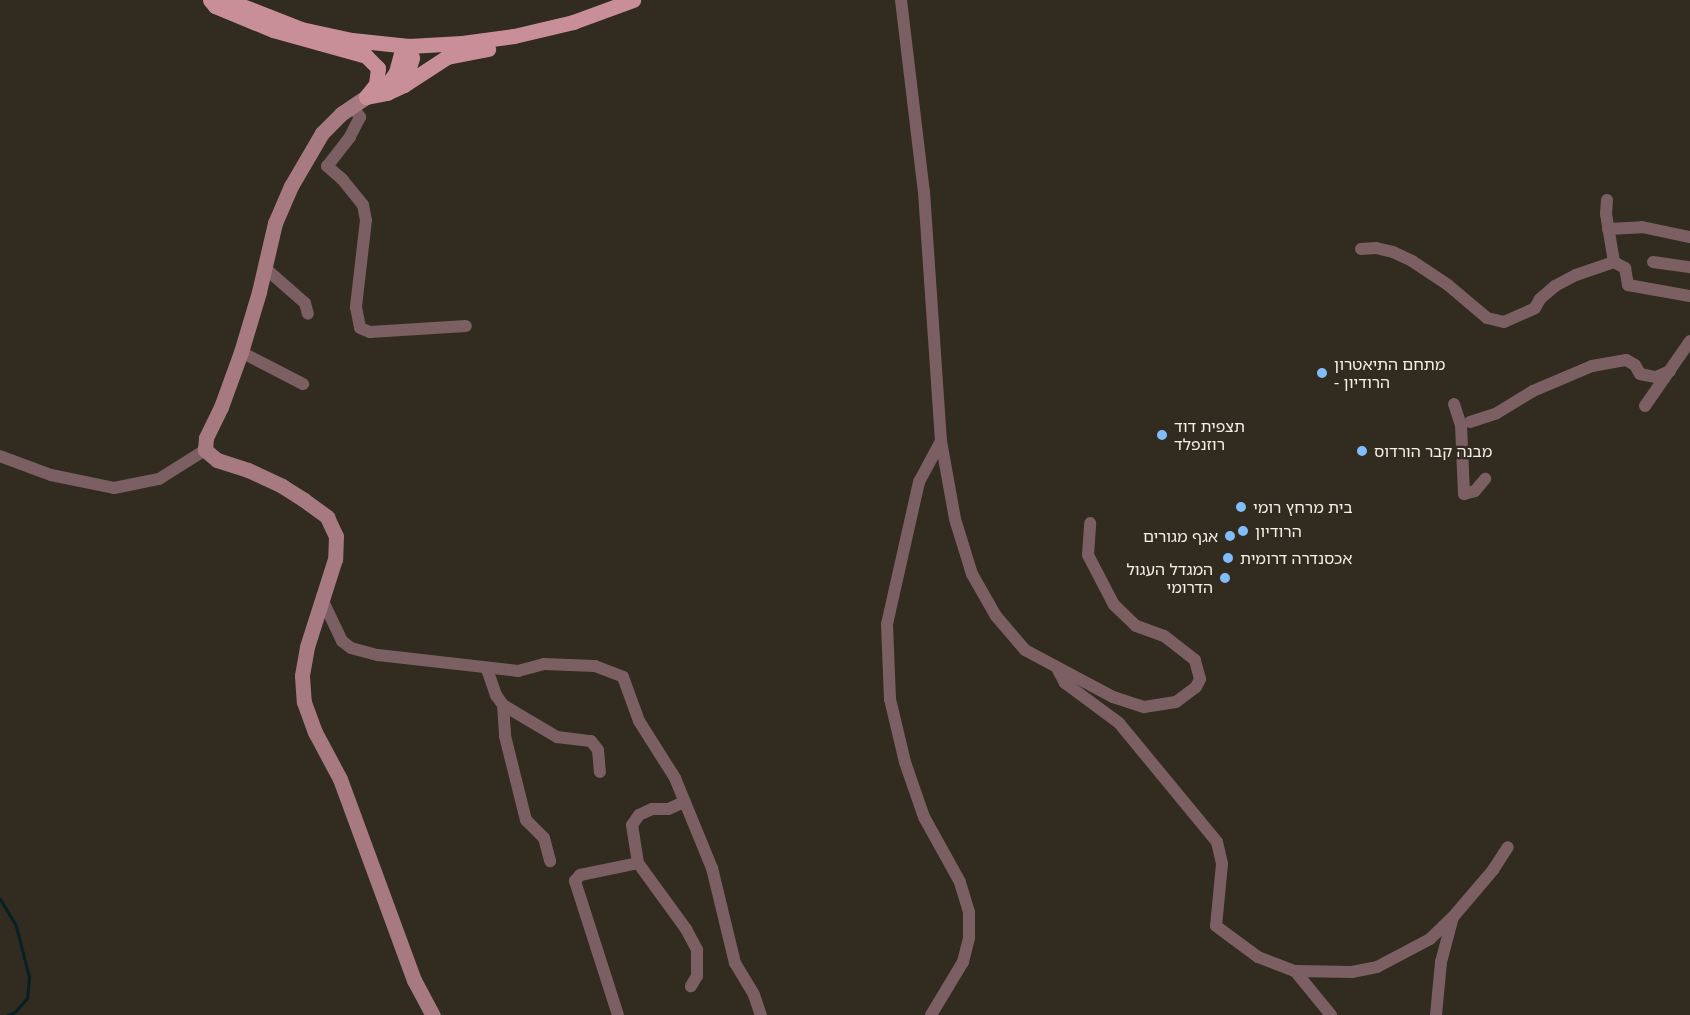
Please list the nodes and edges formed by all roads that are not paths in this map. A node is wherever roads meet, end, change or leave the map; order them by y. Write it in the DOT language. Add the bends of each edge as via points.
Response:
graph roads {
  1 [pos="210,0"];
  2 [pos="227,0"];
  3 [pos="633,0"];
  4 [pos="901,0"];
  5 [pos="551,27"];
  6 [pos="409,46"];
  7 [pos="404,85"];
  8 [pos="366,97"];
  9 [pos="352,106"];
  10 [pos="1607,200"];
  11 [pos="1608,229"];
  12 [pos="1690,237"];
  13 [pos="1361,249"];
  14 [pos="1614,262"];
  15 [pos="1653,262"];
  16 [pos="1690,267"];
  17 [pos="265,268"];
  18 [pos="1690,296"];
  19 [pos="308,315"];
  20 [pos="466,326"];
  21 [pos="1690,341"];
  22 [pos="241,352"];
  23 [pos="1670,371"];
  24 [pos="303,384"];
  25 [pos="1454,404"];
  26 [pos="1645,406"];
  27 [pos="1470,422"];
  28 [pos="941,441"];
  29 [pos="205,450"];
  30 [pos="0,456"];
  31 [pos="1485,479"];
  32 [pos="1090,523"];
  33 [pos="323,601"];
  34 [pos="487,669"];
  35 [pos="1057,669"];
  36 [pos="503,705"];
  37 [pos="600,772"];
  38 [pos="684,802"];
  39 [pos="1508,847"];
  40 [pos="550,861"];
  41 [pos="638,863"];
  42 [pos="1453,917"];
  43 [pos="1296,971"];
  44 [pos="691,986"];
  45 [pos="433,1015"];
  46 [pos="618,1015"];
  47 [pos="761,1015"];
  48 [pos="931,1015"];
  49 [pos="1332,1015"];
  50 [pos="1436,1015"];
  1 -- 8 [label="main road" via="215,6 273,30 366,56 378,68 376,84"];
  2 -- 6 [label="main road" via="301,29"];
  3 -- 5 [label="main road"];
  4 -- 28 [label="street" via="924,192"];
  5 -- 6 [label="main road" via="473,42"];
  5 -- 7 [label="main road" via="535,39 447,57"];
  6 -- 7 [label="main road" via="412,58"];
  6 -- 8 [label="main road" via="401,53 390,81"];
  7 -- 8 [label="main road"];
  8 -- 9 [label="main road"];
  9 -- 17 [label="main road" via="322,133 308,154 275,223"];
  9 -- 20 [label="street" via="360,117 327,166 363,205 366,220 356,307 360,328 370,332"];
  10 -- 11 [label="street"];
  11 -- 12 [label="street" via="1642,227"];
  11 -- 14 [label="street"];
  13 -- 14 [label="street" via="1376,248 1412,261 1488,318 1504,322 1520,318 1555,286 1576,274"];
  14 -- 18 [label="street" via="1625,268 1628,285"];
  15 -- 16 [label="street"];
  17 -- 19 [label="street" via="305,303"];
  17 -- 22 [label="main road"];
  21 -- 23 [label="street"];
  22 -- 24 [label="street"];
  22 -- 29 [label="main road" via="206,438"];
  23 -- 26 [label="street"];
  23 -- 27 [label="street" via="1656,376 1640,374 1635,364 1626,360 1592,366 1533,391 1497,413"];
  25 -- 31 [label="street" via="1461,424 1464,494 1475,491"];
  28 -- 35 [label="street" via="955,519 972,574 996,616 1024,650"];
  28 -- 48 [label="street" via="920,482 888,624 890,699 905,762 924,817 960,882 969,912 969,938 963,962"];
  29 -- 30 [label="street" via="159,479 114,488 51,475"];
  29 -- 33 [label="main road" via="217,460 282,486 327,518 336,536 335,559"];
  32 -- 35 [label="street" via="1088,555 1114,605 1136,626 1182,647 1195,660 1200,679 1196,687 1176,702 1144,707 1113,698"];
  33 -- 34 [label="street" via="342,641 351,648"];
  33 -- 45 [label="main road" via="307,647 302,676 304,702 340,779 414,980"];
  34 -- 36 [label="street"];
  34 -- 38 [label="street" via="518,671 544,664 595,666 623,678 639,721 675,778"];
  35 -- 43 [label="street" via="1065,683 1119,723 1217,842 1222,864 1216,926 1258,957"];
  36 -- 37 [label="street" via="557,737 591,741 598,750"];
  36 -- 40 [label="street" via="505,736 526,820 544,838"];
  38 -- 41 [label="street" via="639,815 632,825"];
  38 -- 47 [label="street" via="712,868 735,963"];
  39 -- 42 [label="street"];
  41 -- 44 [label="street" via="697,950 697,976"];
  41 -- 46 [label="street" via="580,875 575,881"];
  42 -- 43 [label="street" via="1430,939 1377,967 1352,972"];
  42 -- 50 [label="street" via="1441,962"];
  43 -- 49 [label="street"];
}
